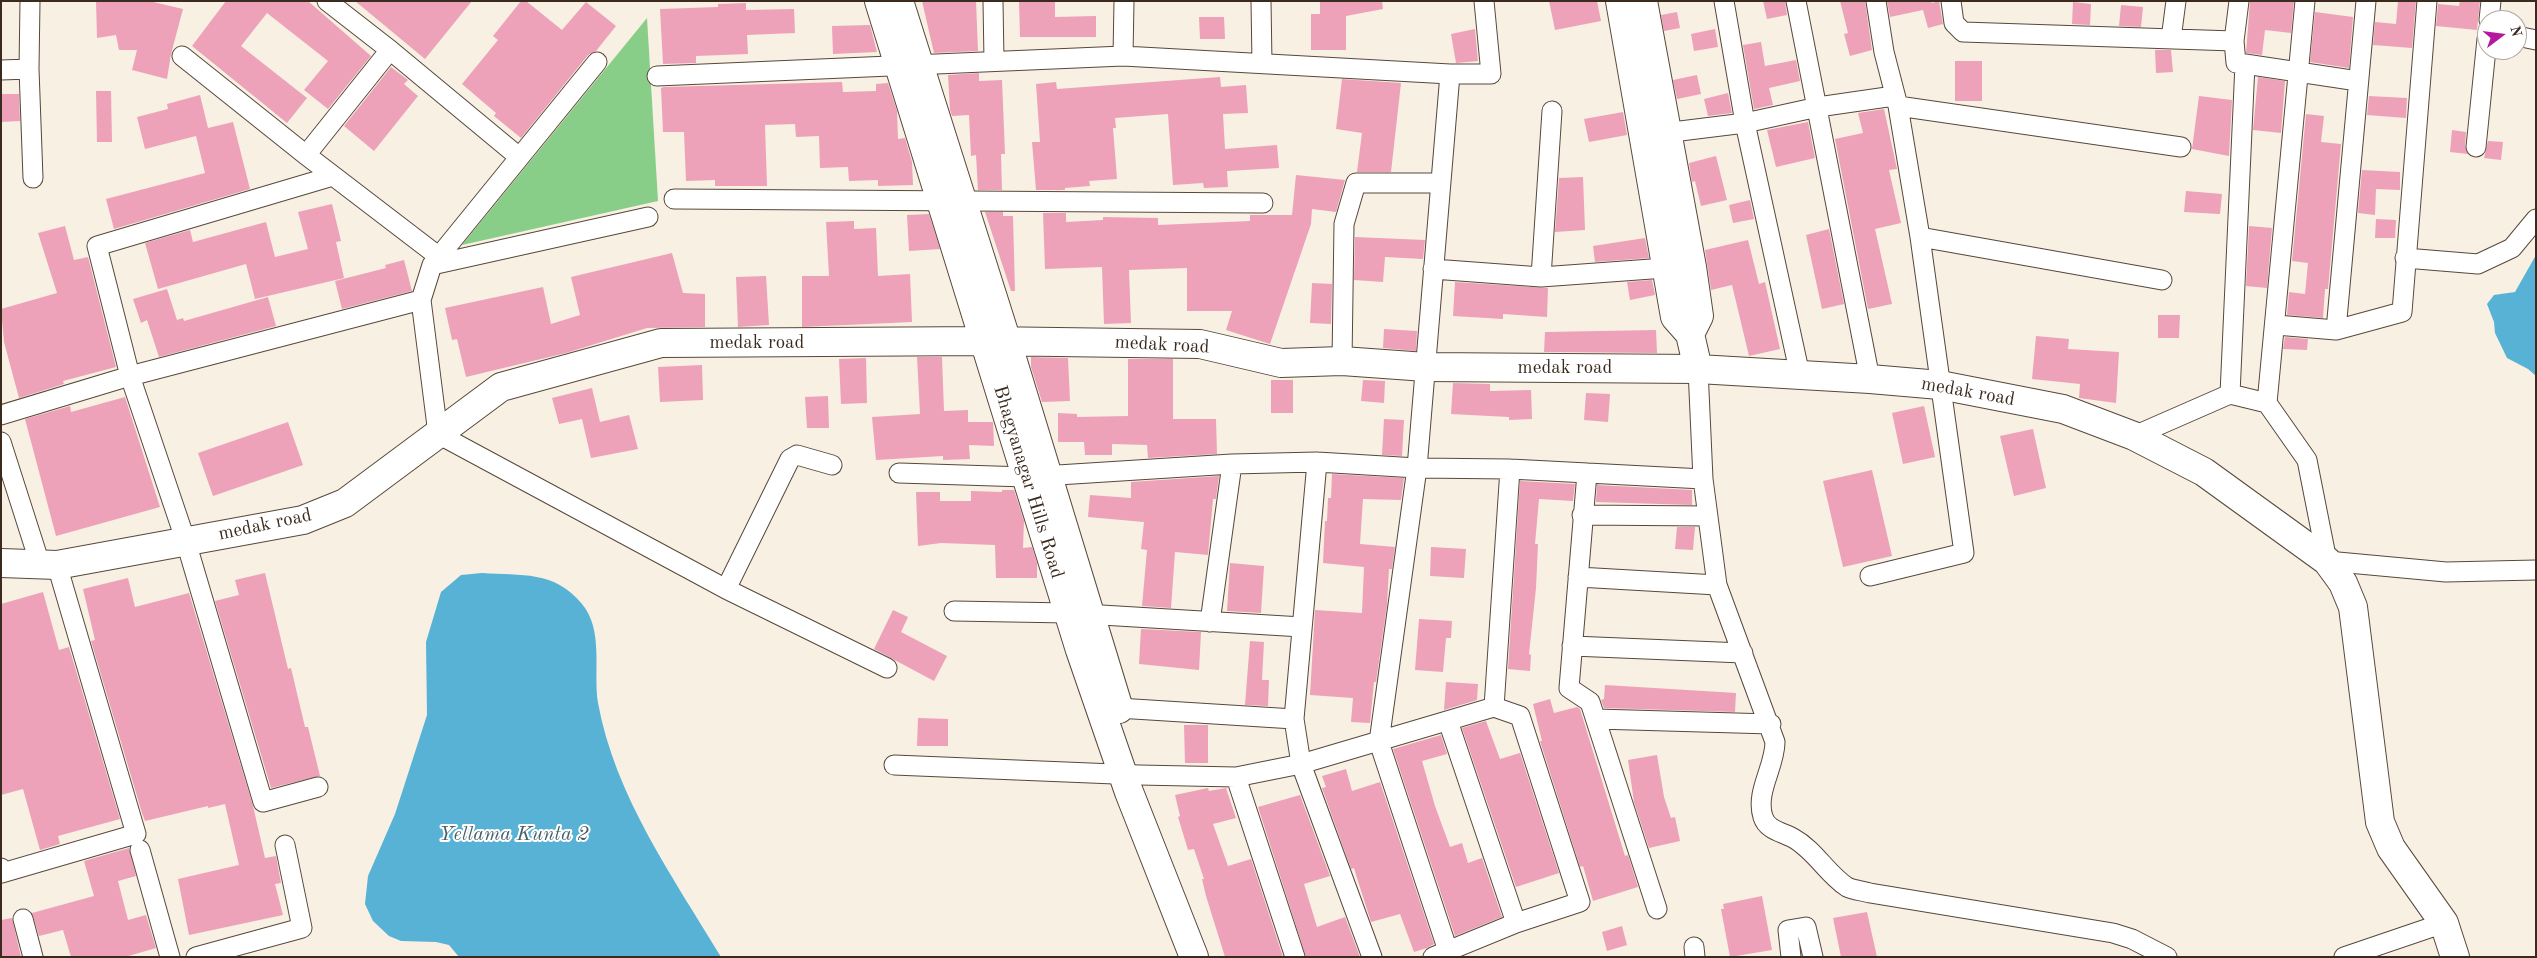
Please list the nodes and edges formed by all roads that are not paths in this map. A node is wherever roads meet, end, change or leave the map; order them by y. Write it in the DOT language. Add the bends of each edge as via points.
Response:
graph roads {
  1 [pos="30,1"];
  2 [pos="326,1"];
  3 [pos="879,1"];
  4 [pos="900,1"];
  5 [pos="993,1"];
  6 [pos="1124,1"];
  7 [pos="1261,1"];
  8 [pos="1484,1"];
  9 [pos="1620,1"];
  10 [pos="1643,1"];
  11 [pos="1724,1"];
  12 [pos="1796,1"];
  13 [pos="1876,1"];
  14 [pos="1951,1"];
  15 [pos="2176,1"];
  16 [pos="2239,1"];
  17 [pos="2305,1"];
  18 [pos="2366,1"];
  19 [pos="2427,1"];
  20 [pos="2172,39"];
  21 [pos="2234,41"];
  22 [pos="390,50"];
  23 [pos="182,56"];
  24 [pos="1124,56"];
  25 [pos="2485,60"];
  26 [pos="994,61"];
  27 [pos="597,62"];
  28 [pos="1262,63"];
  29 [pos="2245,64"];
  30 [pos="910,65"];
  31 [pos="29,69"];
  32 [pos="1,70"];
  33 [pos="2298,72"];
  34 [pos="1450,74"];
  35 [pos="657,76"];
  36 [pos="2358,81"];
  37 [pos="1896,101"];
  38 [pos="1818,107"];
  39 [pos="1552,111"];
  40 [pos="1745,123"];
  41 [pos="1656,134"];
  42 [pos="2180,147"];
  43 [pos="2476,147"];
  44 [pos="306,155"];
  45 [pos="519,157"];
  46 [pos="334,176"];
  47 [pos="33,178"];
  48 [pos="1440,183"];
  49 [pos="674,199"];
  50 [pos="952,202"];
  51 [pos="1263,203"];
  52 [pos="648,217"];
  53 [pos="2536,219"];
  54 [pos="1920,237"];
  55 [pos="2405,258"];
  56 [pos="435,260"];
  57 [pos="1680,267"];
  58 [pos="1433,270"];
  59 [pos="1541,277"];
  60 [pos="2162,280"];
  61 [pos="421,300"];
  62 [pos="2276,326"];
  63 [pos="2336,330"];
  64 [pos="997,342"];
  65 [pos="1342,362"];
  66 [pos="1426,367"];
  67 [pos="1698,369"];
  68 [pos="1800,375"];
  69 [pos="130,376"];
  70 [pos="1870,379"];
  71 [pos="1940,385"];
  72 [pos="2230,394"];
  73 [pos="2267,403"];
  74 [pos="1,415"];
  75 [pos="438,434"];
  76 [pos="2143,441"];
  77 [pos="1,442"];
  78 [pos="1317,462"];
  79 [pos="1232,464"];
  80 [pos="832,465"];
  81 [pos="1417,468"];
  82 [pos="1510,469"];
  83 [pos="899,473"];
  84 [pos="1587,473"];
  85 [pos="1037,476"];
  86 [pos="1703,479"];
  87 [pos="1582,515"];
  88 [pos="1708,516"];
  89 [pos="186,542"];
  90 [pos="2327,561"];
  91 [pos="1,562"];
  92 [pos="48,565"];
  93 [pos="2536,570"];
  94 [pos="1870,576"];
  95 [pos="1578,577"];
  96 [pos="1717,585"];
  97 [pos="726,588"];
  98 [pos="954,611"];
  99 [pos="1079,613"];
  100 [pos="1210,622"];
  101 [pos="1302,627"];
  102 [pos="1572,646"];
  103 [pos="1743,653"];
  104 [pos="887,668"];
  105 [pos="1494,707"];
  106 [pos="1118,708"];
  107 [pos="1294,719"];
  108 [pos="1596,719"];
  109 [pos="1448,721"];
  110 [pos="1771,724"];
  111 [pos="1379,742"];
  112 [pos="1301,764"];
  113 [pos="894,765"];
  114 [pos="1131,775"];
  115 [pos="1236,777"];
  116 [pos="318,787"];
  117 [pos="285,845"];
  118 [pos="140,850"];
  119 [pos="1,868"];
  120 [pos="1658,910"];
  121 [pos="23,920"];
  122 [pos="1516,923"];
  123 [pos="2444,924"];
  124 [pos="1440,954"];
  125 [pos="34,957"];
  126 [pos="170,957"];
  127 [pos="196,957"];
  128 [pos="1194,957"];
  129 [pos="1211,957"];
  130 [pos="1295,957"];
  131 [pos="1372,957"];
  132 [pos="1791,957"];
  133 [pos="1813,957"];
  134 [pos="2167,957"];
  135 [pos="2344,957"];
  136 [pos="2455,957"];
  1 -- 31 [label="street"];
  2 -- 22 [label="street"];
  3 -- 30 [label="street, Bhagyanagar Hills Road"];
  4 -- 30 [label="street, Bhagyanagar Hills Road"];
  5 -- 26 [label="street"];
  6 -- 24 [label="street"];
  7 -- 28 [label="street"];
  8 -- 34 [label="street" via="1491,74"];
  9 -- 41 [label="street"];
  10 -- 41 [label="street"];
  11 -- 40 [label="street"];
  12 -- 38 [label="street"];
  13 -- 37 [label="street"];
  14 -- 20 [label="street" via="1954,23 1964,32"];
  15 -- 20 [label="street"];
  16 -- 21 [label="street"];
  17 -- 33 [label="street"];
  18 -- 36 [label="street"];
  19 -- 55 [label="street"];
  20 -- 21 [label="street"];
  21 -- 29 [label="street" via="2236,63"];
  22 -- 44 [label="street"];
  22 -- 45 [label="street"];
  23 -- 44 [label="street"];
  24 -- 26 [label="street"];
  24 -- 28 [label="street"];
  25 -- 43 [label="street"];
  26 -- 30 [label="street"];
  27 -- 45 [label="street"];
  28 -- 34 [label="street"];
  29 -- 33 [label="street"];
  29 -- 72 [label="street"];
  30 -- 35 [label="street"];
  30 -- 50 [label="street, Bhagyanagar Hills Road"];
  31 -- 32 [label="street"];
  31 -- 47 [label="street"];
  33 -- 36 [label="street"];
  33 -- 62 [label="street"];
  34 -- 48 [label="street"];
  36 -- 63 [label="street"];
  37 -- 38 [label="street"];
  37 -- 42 [label="street"];
  37 -- 54 [label="street"];
  38 -- 40 [label="street"];
  38 -- 70 [label="street"];
  39 -- 59 [label="street"];
  40 -- 41 [label="street"];
  40 -- 68 [label="street"];
  41 -- 57 [label="street"];
  44 -- 46 [label="street"];
  45 -- 56 [label="street"];
  46 -- 56 [label="street"];
  46 -- 69 [label="street" via="97,246"];
  48 -- 58 [label="street"];
  48 -- 65 [label="street" via="1356,183 1344,224"];
  49 -- 50 [label="street"];
  50 -- 51 [label="street"];
  50 -- 64 [label="street, Bhagyanagar Hills Road"];
  52 -- 56 [label="street"];
  53 -- 55 [label="street" via="2512,248 2478,264"];
  54 -- 60 [label="street"];
  54 -- 71 [label="street"];
  55 -- 63 [label="street" via="2402,312"];
  56 -- 61 [label="street"];
  57 -- 59 [label="street"];
  57 -- 67 [label="street" via="1699,316 1690,334"];
  58 -- 59 [label="street"];
  58 -- 66 [label="street"];
  61 -- 69 [label="street"];
  61 -- 75 [label="street"];
  62 -- 63 [label="street"];
  62 -- 73 [label="street"];
  64 -- 65 [label="street, medak road" via="1200,344 1281,363"];
  64 -- 75 [label="street, medak road" via="661,343 501,387"];
  64 -- 85 [label="street, Bhagyanagar Hills Road"];
  65 -- 66 [label="street, medak road"];
  66 -- 67 [label="street, medak road"];
  66 -- 81 [label="street"];
  67 -- 68 [label="street, medak road"];
  67 -- 86 [label="street"];
  68 -- 70 [label="street, medak road"];
  69 -- 74 [label="street"];
  69 -- 89 [label="street"];
  70 -- 71 [label="street, medak road"];
  71 -- 76 [label="street, medak road" via="2063,409"];
  71 -- 94 [label="street" via="1964,553"];
  72 -- 73 [label="street"];
  72 -- 76 [label="street"];
  73 -- 90 [label="street" via="2307,460"];
  75 -- 89 [label="street, medak road" via="345,503 303,520"];
  75 -- 97 [label="street"];
  76 -- 90 [label="street, medak road" via="2204,472"];
  77 -- 92 [label="street"];
  78 -- 79 [label="street"];
  78 -- 81 [label="street"];
  78 -- 101 [label="street"];
  79 -- 85 [label="street"];
  79 -- 100 [label="street"];
  80 -- 97 [label="street" via="797,455 790,459"];
  81 -- 82 [label="street"];
  81 -- 111 [label="street"];
  82 -- 84 [label="street"];
  82 -- 105 [label="street"];
  83 -- 85 [label="street"];
  84 -- 86 [label="street"];
  84 -- 87 [label="street"];
  85 -- 99 [label="street, Bhagyanagar Hills Road"];
  86 -- 88 [label="street"];
  87 -- 88 [label="street"];
  87 -- 95 [label="street"];
  88 -- 96 [label="street"];
  89 -- 92 [label="street, medak road"];
  89 -- 116 [label="street" via="263,802"];
  90 -- 93 [label="street" via="2446,572"];
  90 -- 123 [label="street, medak road" via="2343,583 2353,608 2380,822 2391,848"];
  91 -- 92 [label="street, medak road"];
  92 -- 119 [label="street" via="136,834 2,873"];
  95 -- 96 [label="street"];
  95 -- 102 [label="street"];
  96 -- 103 [label="street"];
  97 -- 104 [label="street"];
  98 -- 99 [label="street"];
  99 -- 100 [label="street"];
  99 -- 106 [label="street, Bhagyanagar Hills Road"];
  99 -- 114 [label="street, Bhagyanagar Hills Road"];
  100 -- 101 [label="street"];
  101 -- 107 [label="street"];
  102 -- 103 [label="street"];
  102 -- 108 [label="street" via="1569,688 1590,702"];
  103 -- 110 [label="street"];
  105 -- 109 [label="street"];
  105 -- 122 [label="street" via="1520,716 1580,902"];
  106 -- 107 [label="street"];
  106 -- 114 [label="street, Bhagyanagar Hills Road"];
  107 -- 112 [label="street"];
  108 -- 110 [label="street"];
  108 -- 120 [label="street"];
  109 -- 111 [label="street"];
  109 -- 122 [label="street"];
  110 -- 134 [label="street" via="1776,742 1775,755 1761,799 1766,825 1794,838 1810,850 1848,887 1870,894 2113,932 2132,938"];
  111 -- 112 [label="street"];
  111 -- 124 [label="street"];
  112 -- 115 [label="street"];
  112 -- 131 [label="street"];
  113 -- 114 [label="street"];
  114 -- 115 [label="street"];
  114 -- 128 [label="street, Bhagyanagar Hills Road"];
  114 -- 129 [label="street, Bhagyanagar Hills Road"];
  115 -- 130 [label="street"];
  117 -- 127 [label="street" via="302,928"];
  118 -- 126 [label="street"];
  121 -- 125 [label="street"];
  122 -- 124 [label="street"];
  123 -- 135 [label="street"];
  123 -- 136 [label="street, medak road"];
  132 -- 133 [label="street" via="1788,930 1801,927 1806,928 1809,934"];
}
